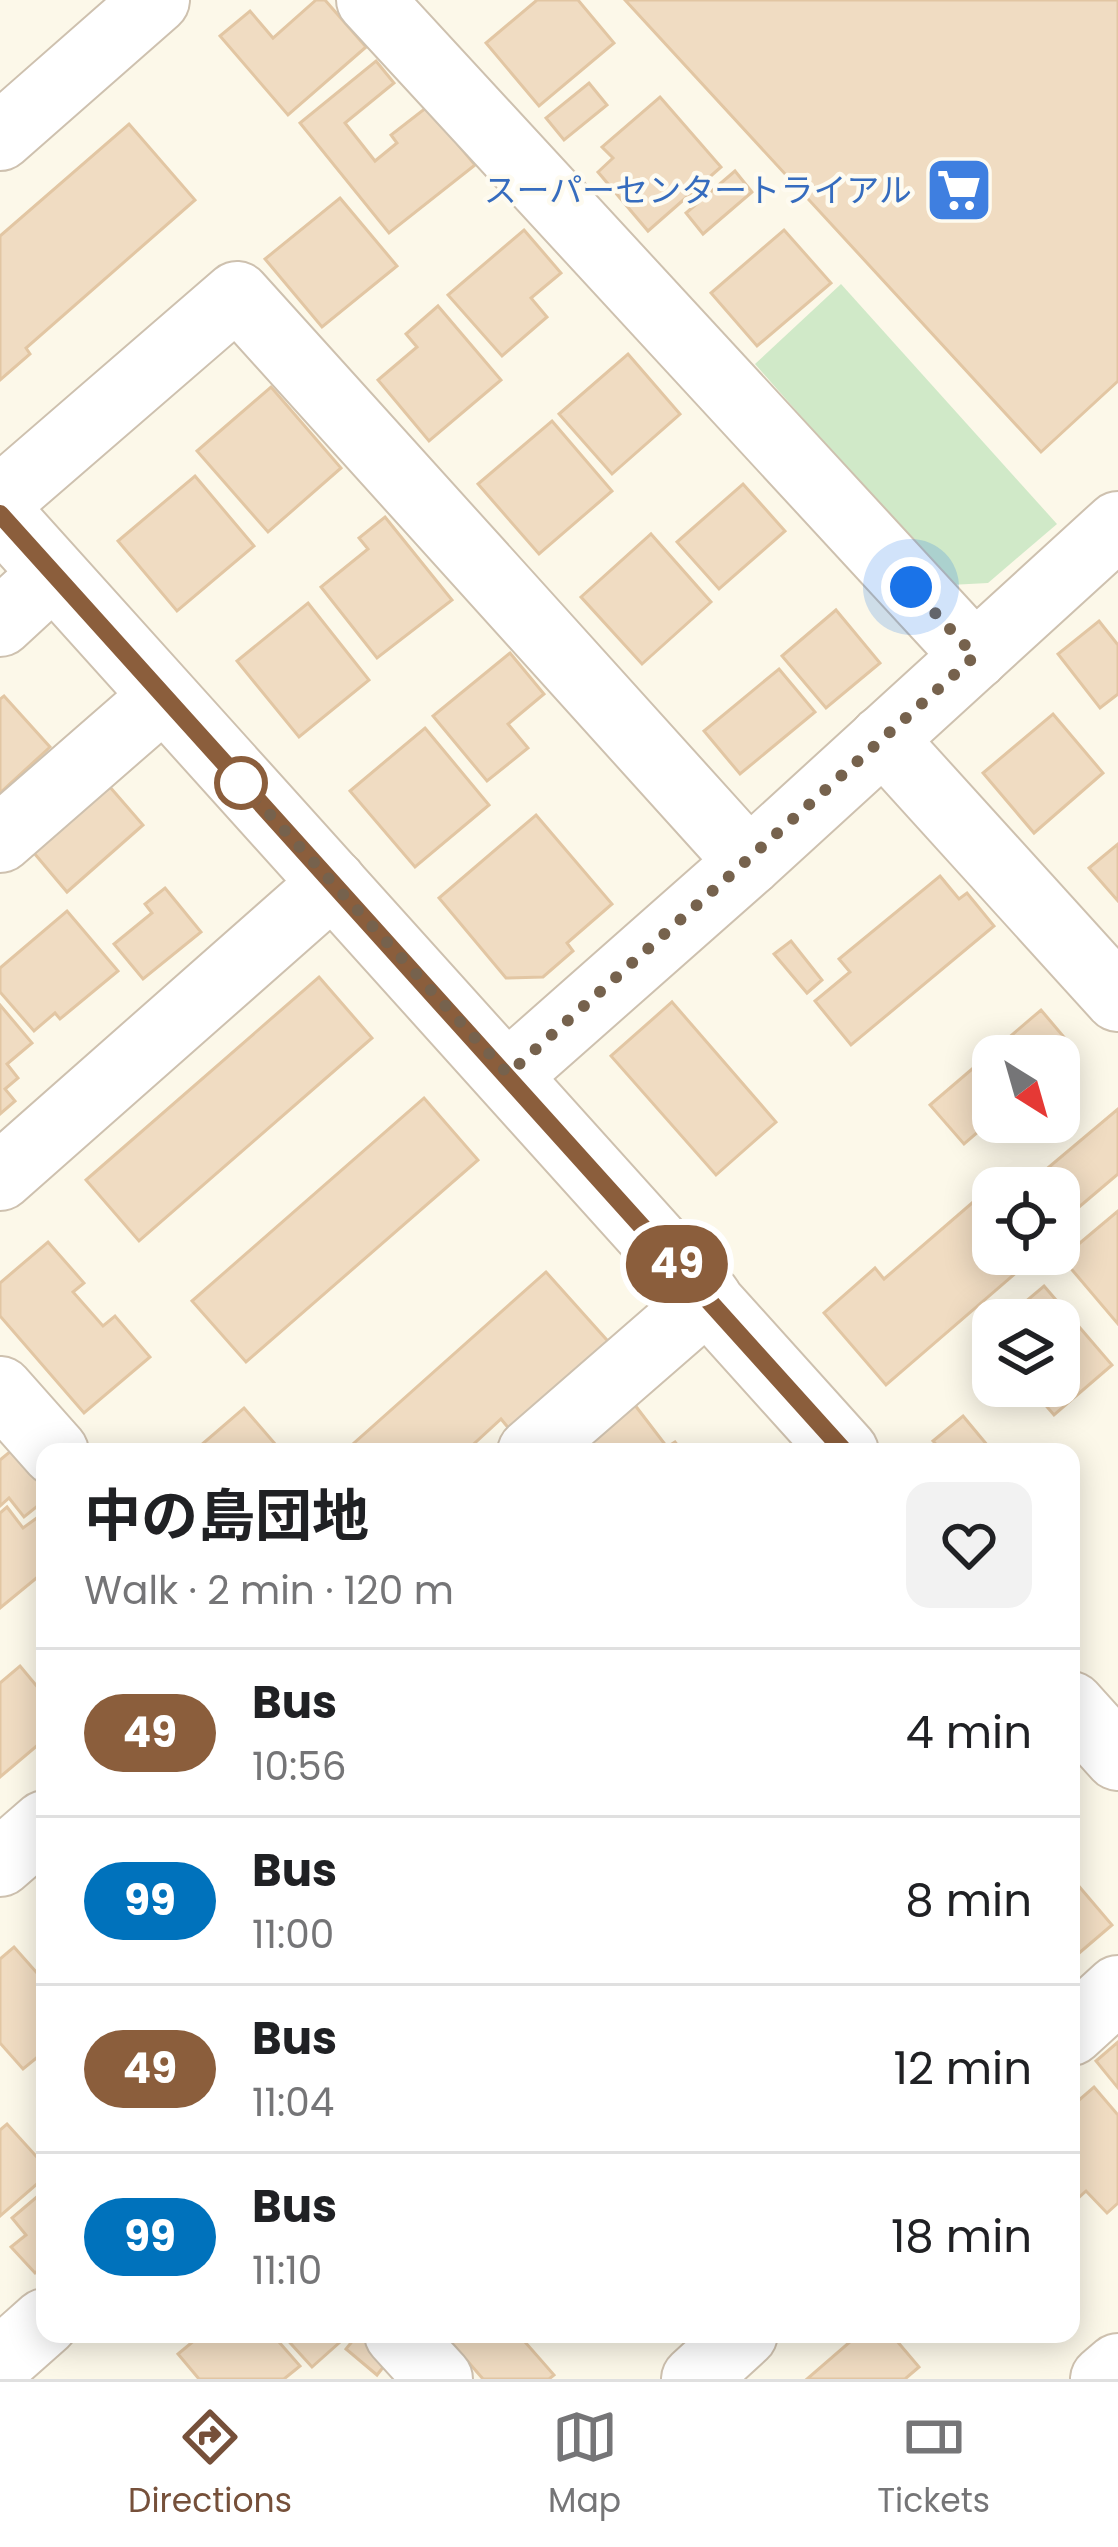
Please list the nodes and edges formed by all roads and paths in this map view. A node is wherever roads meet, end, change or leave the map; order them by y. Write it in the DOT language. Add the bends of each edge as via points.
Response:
graph roads {
  1 [pos="156,0"];
  2 [pos="370,0"];
  3 [pos="0,137"];
  4 [pos="0,500"];
  5 [pos="0,514"];
  6 [pos="1118,525"];
  7 [pos="52,575"];
  8 [pos="0,623"];
  9 [pos="975,656"];
  10 [pos="163,697"];
  11 [pos="883,739"];
  12 [pos="0,839"];
  13 [pos="749,862"];
  14 [pos="333,883"];
  15 [pos="1118,998"];
  16 [pos="508,1074"];
  17 [pos="0,1178"];
  18 [pos="708,1298"];
  19 [pos="0,1390"];
  20 [pos="47,1443"];
  21 [pos="541,1443"];
  22 [pos="837,1443"];
  23 [pos="1080,1715"];
  24 [pos="1118,1757"];
  25 [pos="36,1832"];
  26 [pos="0,1863"];
  27 [pos="1118,1989"];
  28 [pos="1080,2024"];
  29 [pos="36,2330"];
  30 [pos="406,2343"];
  31 [pos="734,2343"];
  32 [pos="0,2362"];
  33 [pos="1118,2367"];
  34 [pos="439,2379"];
  35 [pos="695,2379"];
  36 [pos="1104,2379"];
  1 -- 3 [label="street"];
  2 -- 9 [label="street"];
  4 -- 13 [label="street" via="237,295"];
  5 -- 7 [label="street"];
  6 -- 9 [label="street"];
  7 -- 8 [label="street"];
  7 -- 10 [label="street"];
  9 -- 11 [label="street"];
  10 -- 12 [label="street"];
  10 -- 14 [label="street"];
  11 -- 13 [label="street"];
  11 -- 15 [label="street"];
  13 -- 16 [label="street"];
  14 -- 16 [label="street"];
  14 -- 17 [label="street"];
  16 -- 18 [label="street"];
  18 -- 21 [label="street"];
  18 -- 22 [label="street"];
  19 -- 20 [label="street"];
  23 -- 24 [label="street"];
  25 -- 26 [label="street"];
  27 -- 28 [label="street"];
  29 -- 32 [label="street"];
  30 -- 34 [label="street"];
  31 -- 35 [label="street"];
  33 -- 36 [label="street"];
}
